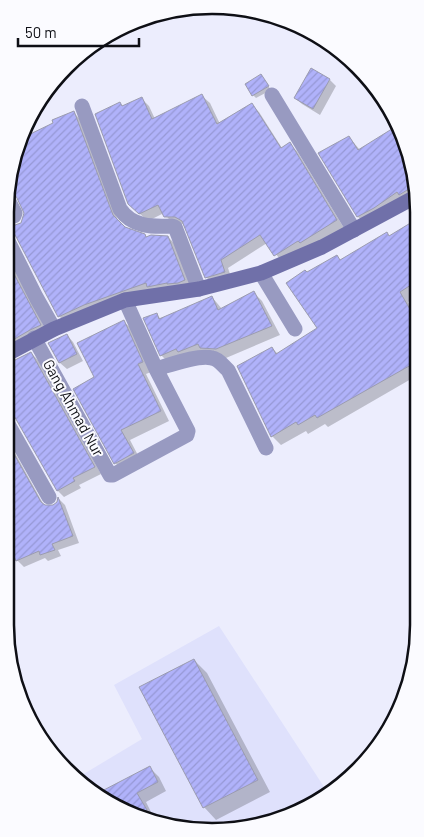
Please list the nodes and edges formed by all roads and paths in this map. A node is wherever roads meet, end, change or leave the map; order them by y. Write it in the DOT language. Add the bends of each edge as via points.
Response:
graph roads {
  1 [pos="272,95"];
  2 [pos="82,106"];
  3 [pos="410,200"];
  4 [pos="354,230"];
  5 [pos="14,253"];
  6 [pos="261,273"];
  7 [pos="198,289"];
  8 [pos="125,300"];
  9 [pos="54,329"];
  10 [pos="295,329"];
  11 [pos="34,338"];
  12 [pos="14,350"];
  13 [pos="156,369"];
  14 [pos="14,435"];
  15 [pos="266,448"];
  16 [pos="49,496"];
  1 -- 4 [label="street"];
  2 -- 7 [label="street" via="120,209 141,225 175,227"];
  3 -- 4 [label="main road"];
  4 -- 6 [label="main road"];
  5 -- 9 [label="street"];
  6 -- 7 [label="main road"];
  6 -- 10 [label="street"];
  7 -- 8 [label="main road"];
  8 -- 9 [label="main road"];
  8 -- 13 [label="street"];
  9 -- 11 [label="main road"];
  11 -- 12 [label="main road"];
  11 -- 13 [label="street, Gang Ahmad Nur" via="109,474 113,475 187,435 188,431"];
  13 -- 15 [label="street" via="199,358 210,357 219,361 228,370"];
  14 -- 16 [label="street"];
}
